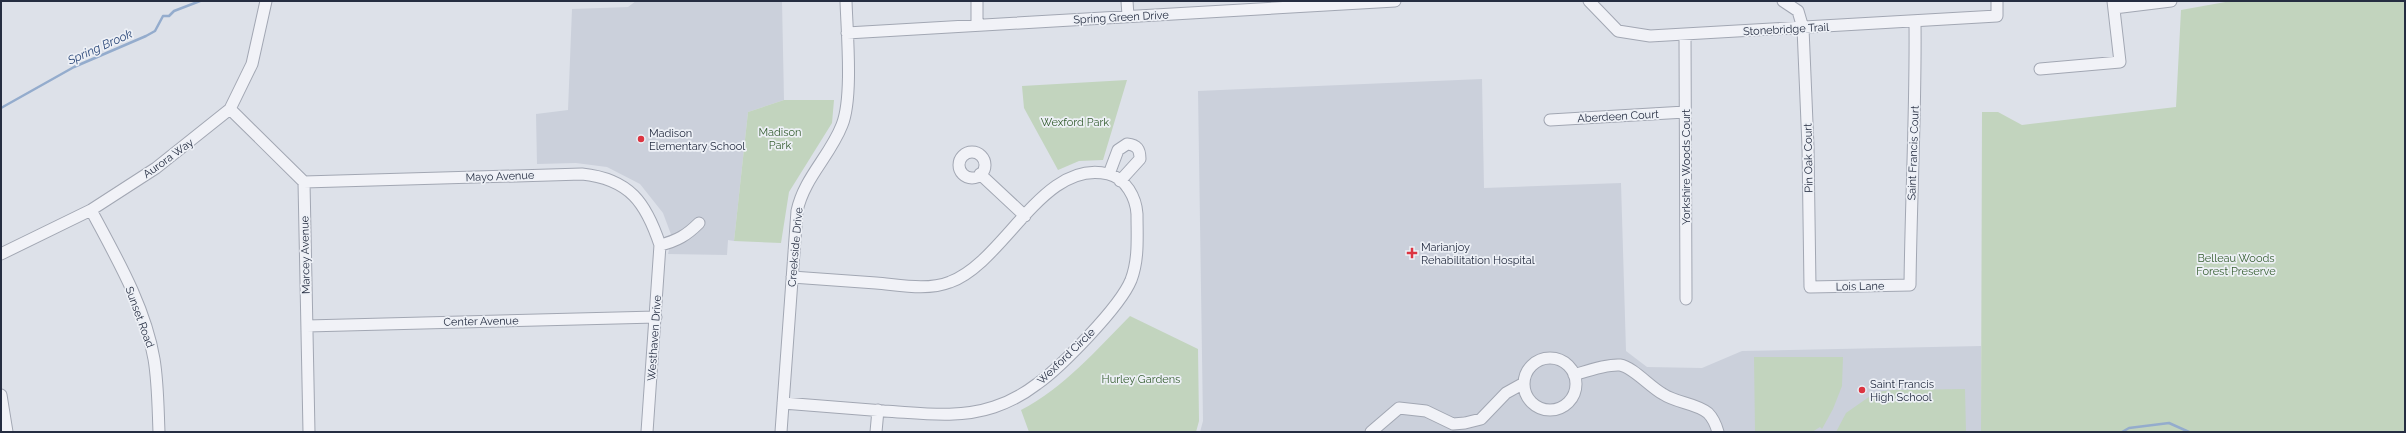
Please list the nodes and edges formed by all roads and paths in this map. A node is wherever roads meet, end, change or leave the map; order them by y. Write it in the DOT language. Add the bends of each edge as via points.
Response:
graph roads {
  1 [pos="266,1"];
  2 [pos="846,1"];
  3 [pos="977,1"];
  4 [pos="1127,1"];
  5 [pos="1395,1"];
  6 [pos="1589,1"];
  7 [pos="1783,1"];
  8 [pos="1997,1"];
  9 [pos="2171,1"];
  10 [pos="2114,4"];
  11 [pos="1266,5"];
  12 [pos="1128,16"];
  13 [pos="1915,22"];
  14 [pos="978,25"];
  15 [pos="1803,28"];
  16 [pos="847,33"];
  17 [pos="1685,35"];
  18 [pos="2040,69"];
  19 [pos="230,109"];
  20 [pos="1685,112"];
  21 [pos="1550,120"];
  22 [pos="980,174"];
  23 [pos="1109,174"];
  24 [pos="1120,181"];
  25 [pos="304,182"];
  26 [pos="91,210"];
  27 [pos="1025,216"];
  28 [pos="699,223"];
  29 [pos="660,245"];
  30 [pos="1,254"];
  31 [pos="792,277"];
  32 [pos="1910,285"];
  33 [pos="1810,287"];
  34 [pos="1686,299"];
  35 [pos="656,317"];
  36 [pos="307,326"];
  37 [pos="1574,375"];
  38 [pos="1524,383"];
  39 [pos="1,395"];
  40 [pos="783,403"];
  41 [pos="878,410"];
  42 [pos="7,432"];
  43 [pos="158,432"];
  44 [pos="308,432"];
  45 [pos="647,432"];
  46 [pos="781,432"];
  47 [pos="876,432"];
  48 [pos="1371,432"];
  49 [pos="1718,432"];
  1 -- 19 [label="street, Aurora Way" via="252,64"];
  2 -- 16 [label="street, Creekside Drive"];
  3 -- 14 [label="street"];
  4 -- 12 [label="street"];
  5 -- 11 [label="street, Spring Green Drive"];
  6 -- 17 [label="street, Stonebridge Trail" via="1618,31 1650,36"];
  7 -- 15 [label="street, Pin Oak Court" via="1798,11"];
  8 -- 13 [label="street, Stonebridge Trail" via="1997,16"];
  9 -- 10 [label="street"];
  10 -- 18 [label="street" via="2120,62"];
  11 -- 12 [label="street, Spring Green Drive"];
  12 -- 14 [label="street, Spring Green Drive"];
  13 -- 15 [label="street, Stonebridge Trail"];
  13 -- 32 [label="street, Saint Francis Court" via="1916,92"];
  14 -- 16 [label="street, Spring Green Drive"];
  15 -- 17 [label="street, Stonebridge Trail"];
  15 -- 33 [label="street, Pin Oak Court"];
  16 -- 31 [label="street, Creekside Drive" via="845,116 836,137 801,196 797,211"];
  17 -- 20 [label="street, Yorkshire Woods Court"];
  19 -- 25 [label="street"];
  19 -- 26 [label="street, Aurora Way" via="156,168"];
  20 -- 21 [label="street, Aberdeen Court"];
  20 -- 34 [label="street, Yorkshire Woods Court"];
  22 -- 27 [label="street"];
  23 -- 24 [label="street, Wexford Circle"];
  23 -- 24 [label="street" via="1118,150 1127,144 1134,145 1139,149 1140,158"];
  23 -- 27 [label="street" via="1096,172 1069,178"];
  24 -- 41 [label="street, Wexford Circle" via="1129,188 1137,208 1137,253 1131,279 1119,301 1053,372 1018,396 982,410 946,415"];
  25 -- 29 [label="street, Mayo Avenue" via="594,175 620,185 638,198 651,218"];
  25 -- 36 [label="street, Marcey Avenue"];
  26 -- 30 [label="street, Aurora Way"];
  26 -- 43 [label="street, Sunset Road" via="130,288 149,340 156,376"];
  27 -- 31 [label="street" via="977,267 944,284 919,287"];
  28 -- 29 [label="street" via="675,242"];
  29 -- 35 [label="street, Westhaven Drive"];
  31 -- 40 [label="street, Creekside Drive"];
  32 -- 33 [label="street, Lois Lane"];
  35 -- 36 [label="street, Center Avenue"];
  35 -- 45 [label="street, Westhaven Drive"];
  36 -- 44 [label="street, Marcey Avenue"];
  37 -- 38 [label="street" via="1565,363 1558,359 1542,359 1529,368"];
  37 -- 38 [label="street" via="1574,393 1566,403 1554,409 1541,407 1530,400"];
  37 -- 49 [label="street" via="1619,365 1631,369 1649,386 1673,401 1700,408 1708,414"];
  38 -- 48 [label="street" via="1506,393 1480,418 1453,424 1426,411 1399,408"];
  39 -- 42 [label="street"];
  40 -- 41 [label="street, Wexford Circle"];
  40 -- 46 [label="street, Creekside Drive"];
  41 -- 47 [label="street"];
}
